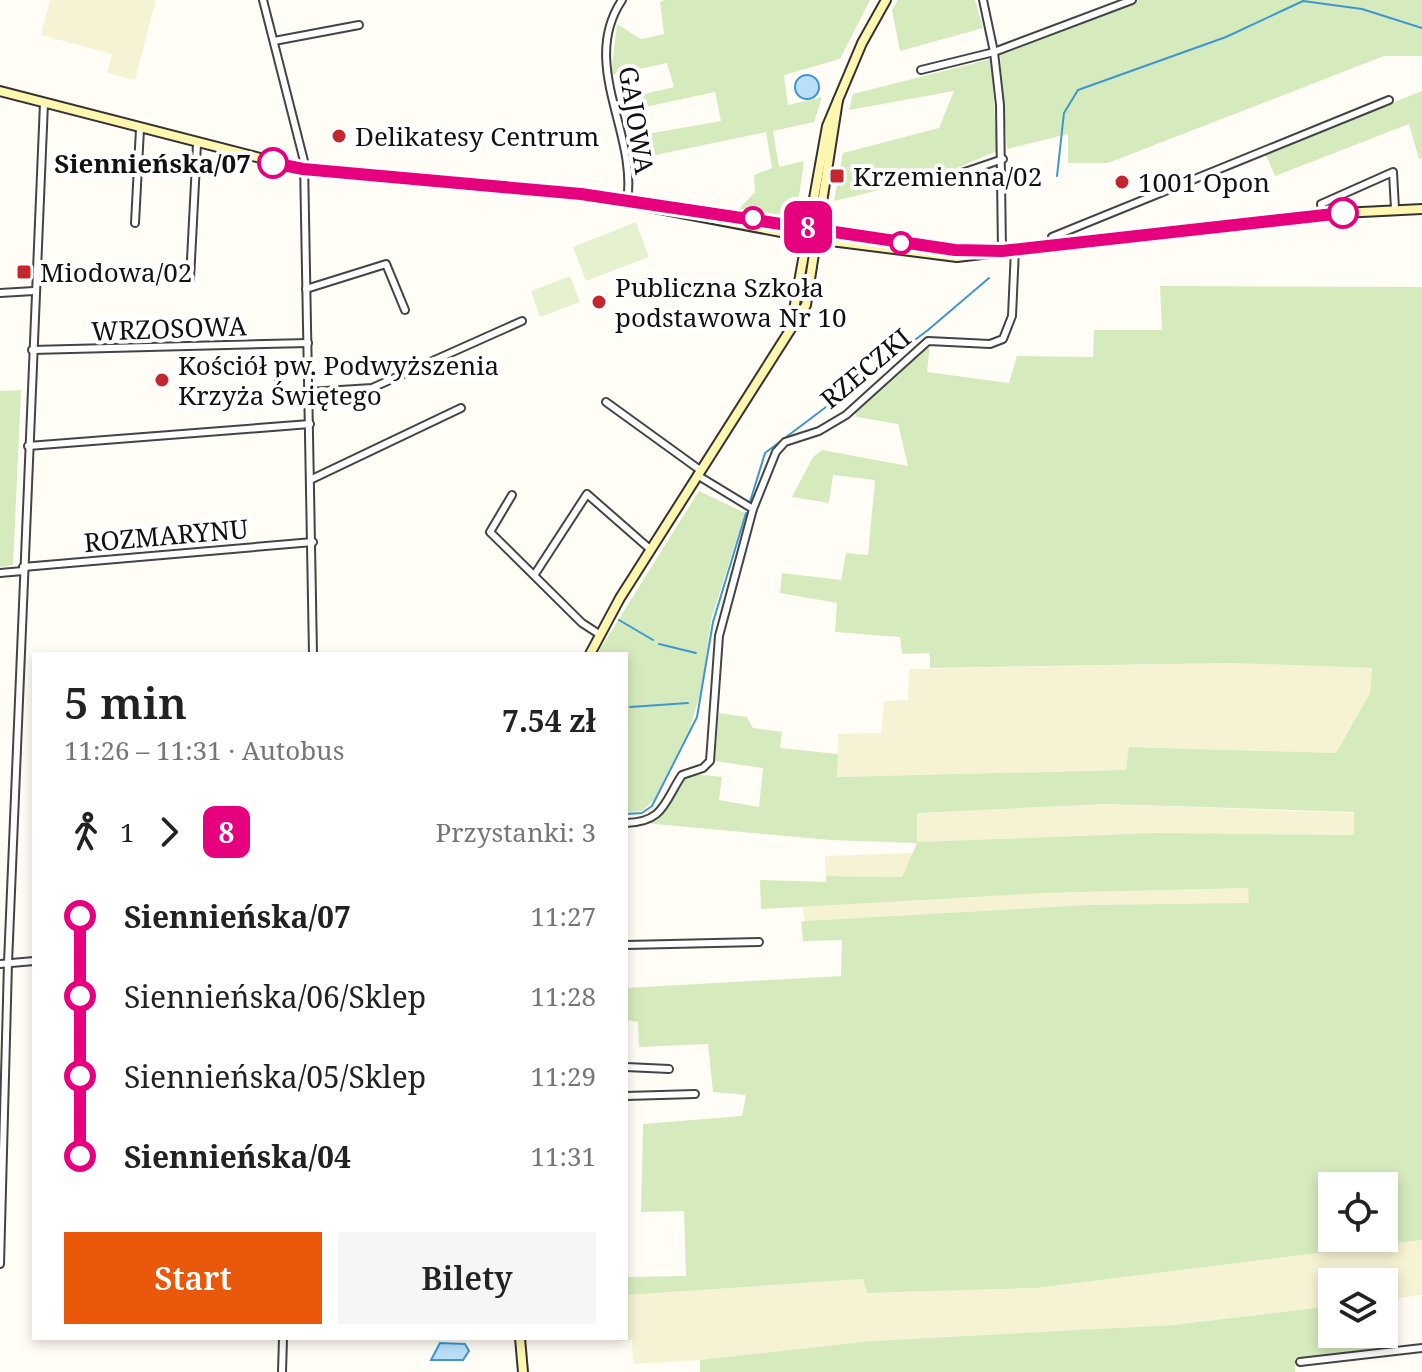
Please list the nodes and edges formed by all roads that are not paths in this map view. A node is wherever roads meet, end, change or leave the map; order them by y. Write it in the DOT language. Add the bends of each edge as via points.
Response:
graph roads {
  1 [pos="263,0"];
  2 [pos="622,0"];
  3 [pos="886,0"];
  4 [pos="983,0"];
  5 [pos="1132,0"];
  6 [pos="359,25"];
  7 [pos="274,41"];
  8 [pos="994,52"];
  9 [pos="921,70"];
  10 [pos="0,91"];
  11 [pos="838,100"];
  12 [pos="1389,100"];
  13 [pos="44,103"];
  14 [pos="140,129"];
  15 [pos="197,144"];
  16 [pos="1003,159"];
  17 [pos="303,169"];
  18 [pos="944,179"];
  19 [pos="627,201"];
  20 [pos="1395,209"];
  21 [pos="1422,209"];
  22 [pos="1322,214"];
  23 [pos="135,223"];
  24 [pos="807,232"];
  25 [pos="819,234"];
  26 [pos="1052,245"];
  27 [pos="1015,249"];
  28 [pos="1002,251"];
  29 [pos="190,279"];
  30 [pos="306,289"];
  31 [pos="34,291"];
  32 [pos="0,293"];
  33 [pos="405,310"];
  34 [pos="522,321"];
  35 [pos="790,330"];
  36 [pos="308,343"];
  37 [pos="32,350"];
  38 [pos="309,392"];
  39 [pos="606,402"];
  40 [pos="461,408"];
  41 [pos="310,424"];
  42 [pos="28,446"];
  43 [pos="699,472"];
  44 [pos="312,479"];
  45 [pos="512,495"];
  46 [pos="753,509"];
  47 [pos="313,542"];
  48 [pos="651,550"];
  49 [pos="23,569"];
  50 [pos="0,573"];
  51 [pos="535,574"];
  52 [pos="599,634"];
  53 [pos="313,652"];
  54 [pos="591,652"];
  55 [pos="628,823"];
  56 [pos="759,942"];
  57 [pos="628,945"];
  58 [pos="32,961"];
  59 [pos="4,964"];
  60 [pos="628,1067"];
  61 [pos="669,1069"];
  62 [pos="695,1094"];
  63 [pos="628,1096"];
  64 [pos="0,1264"];
  65 [pos="283,1340"];
  66 [pos="520,1340"];
  67 [pos="1422,1348"];
  68 [pos="1300,1362"];
  69 [pos="282,1372"];
  70 [pos="523,1372"];
  1 -- 7 [label="street"];
  2 -- 19 [label="street, GAJOWA" via="610,23 606,64"];
  3 -- 11 [label="main road"];
  4 -- 8 [label="street"];
  5 -- 8 [label="street"];
  6 -- 7 [label="street"];
  7 -- 17 [label="street"];
  8 -- 9 [label="street"];
  8 -- 16 [label="street"];
  10 -- 13 [label="main road"];
  11 -- 24 [label="main road" via="820,150"];
  11 -- 25 [label="main road"];
  12 -- 26 [label="street" via="1052,237"];
  13 -- 14 [label="main road"];
  13 -- 31 [label="street"];
  14 -- 15 [label="main road"];
  14 -- 23 [label="street"];
  15 -- 17 [label="main road"];
  15 -- 29 [label="street"];
  16 -- 18 [label="street"];
  16 -- 28 [label="street"];
  17 -- 19 [label="main road"];
  17 -- 30 [label="street"];
  19 -- 24 [label="main road"];
  20 -- 21 [label="main road"];
  20 -- 22 [label="main road"];
  20 -- 22 [label="street" via="1393,172 1321,204"];
  22 -- 26 [label="main road"];
  24 -- 25 [label="main road"];
  24 -- 35 [label="main road"];
  25 -- 28 [label="main road" via="957,257"];
  25 -- 35 [label="main road" via="806,305"];
  26 -- 27 [label="main road"];
  27 -- 28 [label="main road"];
  27 -- 46 [label="street, RZECZKI" via="1012,316 1003,339 990,344 928,341 846,415 785,442"];
  30 -- 33 [label="street" via="386,264"];
  30 -- 36 [label="street"];
  31 -- 32 [label="street"];
  31 -- 37 [label="street"];
  34 -- 38 [label="street" via="372,388"];
  35 -- 43 [label="main road"];
  36 -- 37 [label="street, WRZOSOWA"];
  36 -- 38 [label="street"];
  37 -- 42 [label="street"];
  38 -- 41 [label="street"];
  39 -- 43 [label="street"];
  40 -- 44 [label="street"];
  41 -- 42 [label="street"];
  41 -- 44 [label="street"];
  42 -- 49 [label="street"];
  43 -- 46 [label="street"];
  43 -- 48 [label="main road"];
  44 -- 47 [label="street"];
  45 -- 51 [label="street" via="490,532"];
  46 -- 55 [label="street, RZECZKI" via="719,636 710,761 682,775 657,815 644,823"];
  47 -- 49 [label="street, ROZMARYNU"];
  47 -- 53 [label="street"];
  48 -- 51 [label="street" via="587,494"];
  48 -- 52 [label="main road"];
  49 -- 50 [label="street, ROZMARYNU"];
  49 -- 59 [label="street"];
  51 -- 52 [label="street"];
  52 -- 54 [label="main road"];
  56 -- 57 [label="street"];
  58 -- 59 [label="street"];
  59 -- 64 [label="street"];
  60 -- 61 [label="street"];
  62 -- 63 [label="street"];
  65 -- 69 [label="street"];
  66 -- 70 [label="main road"];
  67 -- 68 [label="street"];
}
